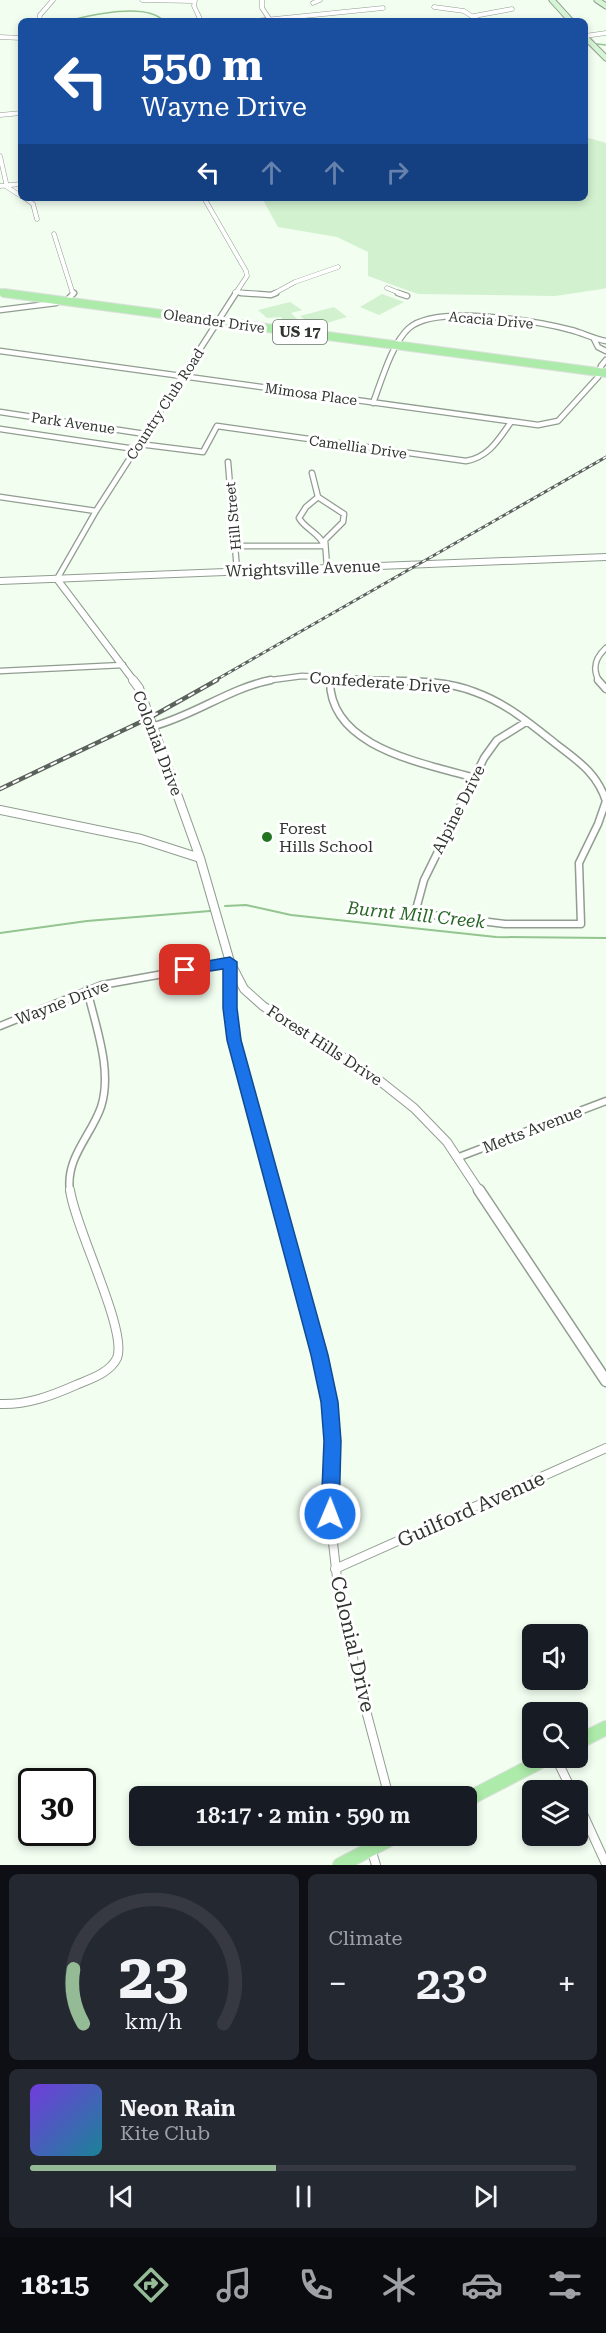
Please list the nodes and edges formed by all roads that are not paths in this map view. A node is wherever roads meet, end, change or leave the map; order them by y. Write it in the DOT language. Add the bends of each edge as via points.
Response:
graph roads {
  1 [pos="53,0"];
  2 [pos="142,0"];
  3 [pos="262,0"];
  4 [pos="321,0"];
  5 [pos="552,0"];
  6 [pos="597,0"];
  7 [pos="194,1"];
  8 [pos="313,3"];
  9 [pos="606,6"];
  10 [pos="434,7"];
  11 [pos="383,8"];
  12 [pos="512,9"];
  13 [pos="474,16"];
  14 [pos="40,18"];
  15 [pos="200,18"];
  16 [pos="269,18"];
  17 [pos="290,18"];
  18 [pos="568,18"];
  19 [pos="606,33"];
  20 [pos="588,36"];
  21 [pos="0,37"];
  22 [pos="18,38"];
  23 [pos="588,40"];
  24 [pos="606,58"];
  25 [pos="18,113"];
  26 [pos="0,115"];
  27 [pos="0,156"];
  28 [pos="18,184"];
  29 [pos="7,185"];
  30 [pos="0,186"];
  31 [pos="18,194"];
  32 [pos="30,201"];
  33 [pos="206,201"];
  34 [pos="37,219"];
  35 [pos="54,234"];
  36 [pos="338,267"];
  37 [pos="387,288"];
  38 [pos="0,292"];
  39 [pos="235,292"];
  40 [pos="407,296"];
  41 [pos="68,301"];
  42 [pos="0,310"];
  43 [pos="218,321"];
  44 [pos="594,339"];
  45 [pos="606,341"];
  46 [pos="399,345"];
  47 [pos="0,351"];
  48 [pos="606,351"];
  49 [pos="606,360"];
  50 [pos="603,372"];
  51 [pos="182,376"];
  52 [pos="373,403"];
  53 [pos="0,412"];
  54 [pos="511,422"];
  55 [pos="0,429"];
  56 [pos="145,434"];
  57 [pos="139,444"];
  58 [pos="135,449"];
  59 [pos="228,462"];
  60 [pos="312,473"];
  61 [pos="0,497"];
  62 [pos="318,498"];
  63 [pos="96,511"];
  64 [pos="235,546"];
  65 [pos="324,546"];
  66 [pos="606,557"];
  67 [pos="327,567"];
  68 [pos="237,570"];
  69 [pos="57,579"];
  70 [pos="0,581"];
  71 [pos="606,648"];
  72 [pos="123,665"];
  73 [pos="0,671"];
  74 [pos="330,678"];
  75 [pos="606,689"];
  76 [pos="526,722"];
  77 [pos="154,726"];
  78 [pos="475,778"];
  79 [pos="606,805"];
  80 [pos="0,810"];
  81 [pos="200,858"];
  82 [pos="581,924"];
  83 [pos="230,962"];
  84 [pos="87,989"];
  85 [pos="0,1026"];
  86 [pos="606,1101"];
  87 [pos="459,1156"];
  88 [pos="606,1381"];
  89 [pos="0,1404"];
  90 [pos="606,1448"];
  91 [pos="335,1569"];
  92 [pos="606,1728"];
  93 [pos="588,1738"];
  94 [pos="528,1768"];
  95 [pos="386,1786"];
  96 [pos="477,1794"];
  97 [pos="588,1825"];
  98 [pos="377,1846"];
  99 [pos="371,1849"];
  100 [pos="606,1864"];
  101 [pos="340,1865"];
  102 [pos="376,1865"];
  1 -- 14 [label="street"];
  2 -- 7 [label="street"];
  3 -- 16 [label="street"];
  4 -- 8 [label="street"];
  5 -- 18 [label="main road"];
  6 -- 9 [label="main road"];
  7 -- 15 [label="street"];
  10 -- 13 [label="street"];
  11 -- 17 [label="street"];
  12 -- 13 [label="street"];
  19 -- 20 [label="street"];
  21 -- 22 [label="street"];
  23 -- 24 [label="main road"];
  25 -- 26 [label="street"];
  27 -- 29 [label="street"];
  28 -- 29 [label="street"];
  29 -- 30 [label="street"];
  29 -- 31 [label="street"];
  32 -- 34 [label="street"];
  33 -- 39 [label="street, Country Club Road" via="247,274"];
  35 -- 41 [label="street" via="74,293"];
  36 -- 39 [label="street" via="271,295"];
  37 -- 40 [label="street"];
  38 -- 41 [label="main road, Oleander Drive / US 17"];
  39 -- 43 [label="street, Country Club Road"];
  41 -- 42 [label="street"];
  41 -- 43 [label="main road, Oleander Drive / US 17"];
  43 -- 46 [label="main road, Oleander Drive / US 17"];
  43 -- 51 [label="street, Country Club Road"];
  44 -- 45 [label="street, Acacia Drive"];
  44 -- 46 [label="street, Acacia Drive" via="563,328 452,315 415,324"];
  44 -- 48 [label="street, Acacia Drive"];
  46 -- 50 [label="main road, Oleander Drive / US 17"];
  46 -- 52 [label="street, Acacia Drive"];
  47 -- 51 [label="street, Mimosa Place"];
  49 -- 50 [label="street, Mimosa Place"];
  50 -- 54 [label="street, Mimosa Place" via="558,421 538,425"];
  51 -- 52 [label="street, Mimosa Place"];
  51 -- 56 [label="street, Country Club Road"];
  52 -- 54 [label="street, Mimosa Place"];
  53 -- 56 [label="street, Park Avenue"];
  54 -- 57 [label="street, Camellia Drive" via="484,457 471,461 217,426 203,452"];
  55 -- 58 [label="street, Park Avenue"];
  56 -- 57 [label="street, Country Club Road"];
  57 -- 58 [label="street, Country Club Road"];
  58 -- 63 [label="street, Country Club Road"];
  59 -- 64 [label="street, Hill Street"];
  60 -- 62 [label="street"];
  61 -- 63 [label="street"];
  62 -- 65 [label="street" via="298,518 323,540"];
  62 -- 65 [label="street" via="344,514 343,522 326,538"];
  63 -- 69 [label="street, Country Club Road"];
  64 -- 65 [label="street"];
  64 -- 68 [label="street, Hill Street"];
  65 -- 67 [label="street"];
  66 -- 67 [label="street, Wrightsville Avenue"];
  67 -- 68 [label="street, Wrightsville Avenue"];
  68 -- 69 [label="street, Wrightsville Avenue"];
  69 -- 70 [label="street, Wrightsville Avenue"];
  69 -- 72 [label="street, Colonial Drive"];
  71 -- 75 [label="street" via="594,667"];
  72 -- 73 [label="street"];
  72 -- 77 [label="street, Colonial Drive" via="139,688"];
  74 -- 76 [label="street, Confederate Drive" via="457,687 490,698"];
  74 -- 77 [label="street, Confederate Drive" via="264,681 190,715"];
  74 -- 78 [label="street" via="333,706 357,735 413,759"];
  76 -- 78 [label="street, Alpine Drive" via="497,740"];
  76 -- 79 [label="street, Confederate Drive" via="595,774"];
  77 -- 81 [label="street, Colonial Drive"];
  78 -- 82 [label="street, Alpine Drive" via="427,872 415,913 506,924"];
  79 -- 82 [label="street, Confederate Drive" via="579,863"];
  80 -- 81 [label="street" via="141,839"];
  81 -- 83 [label="street, Forest Hills Drive"];
  83 -- 84 [label="street, Wayne Drive"];
  83 -- 87 [label="street, Forest Hills Drive" via="244,989 258,1002 400,1095"];
  83 -- 91 [label="street, Colonial Drive" via="234,1040 329,1402 330,1514"];
  84 -- 85 [label="street, Wayne Drive"];
  84 -- 89 [label="street" via="105,1087 98,1114 72,1162 69,1193 74,1218 118,1330 119,1351 107,1370 93,1378 36,1401"];
  86 -- 87 [label="street, Metts Avenue"];
  87 -- 88 [label="street, Forest Hills Drive"];
  90 -- 91 [label="street, Guilford Avenue"];
  91 -- 95 [label="street, Colonial Drive"];
  92 -- 93 [label="main road"];
  94 -- 96 [label="main road"];
  97 -- 100 [label="street"];
  98 -- 99 [label="main road"];
  99 -- 101 [label="main road"];
  99 -- 102 [label="street"];
}
